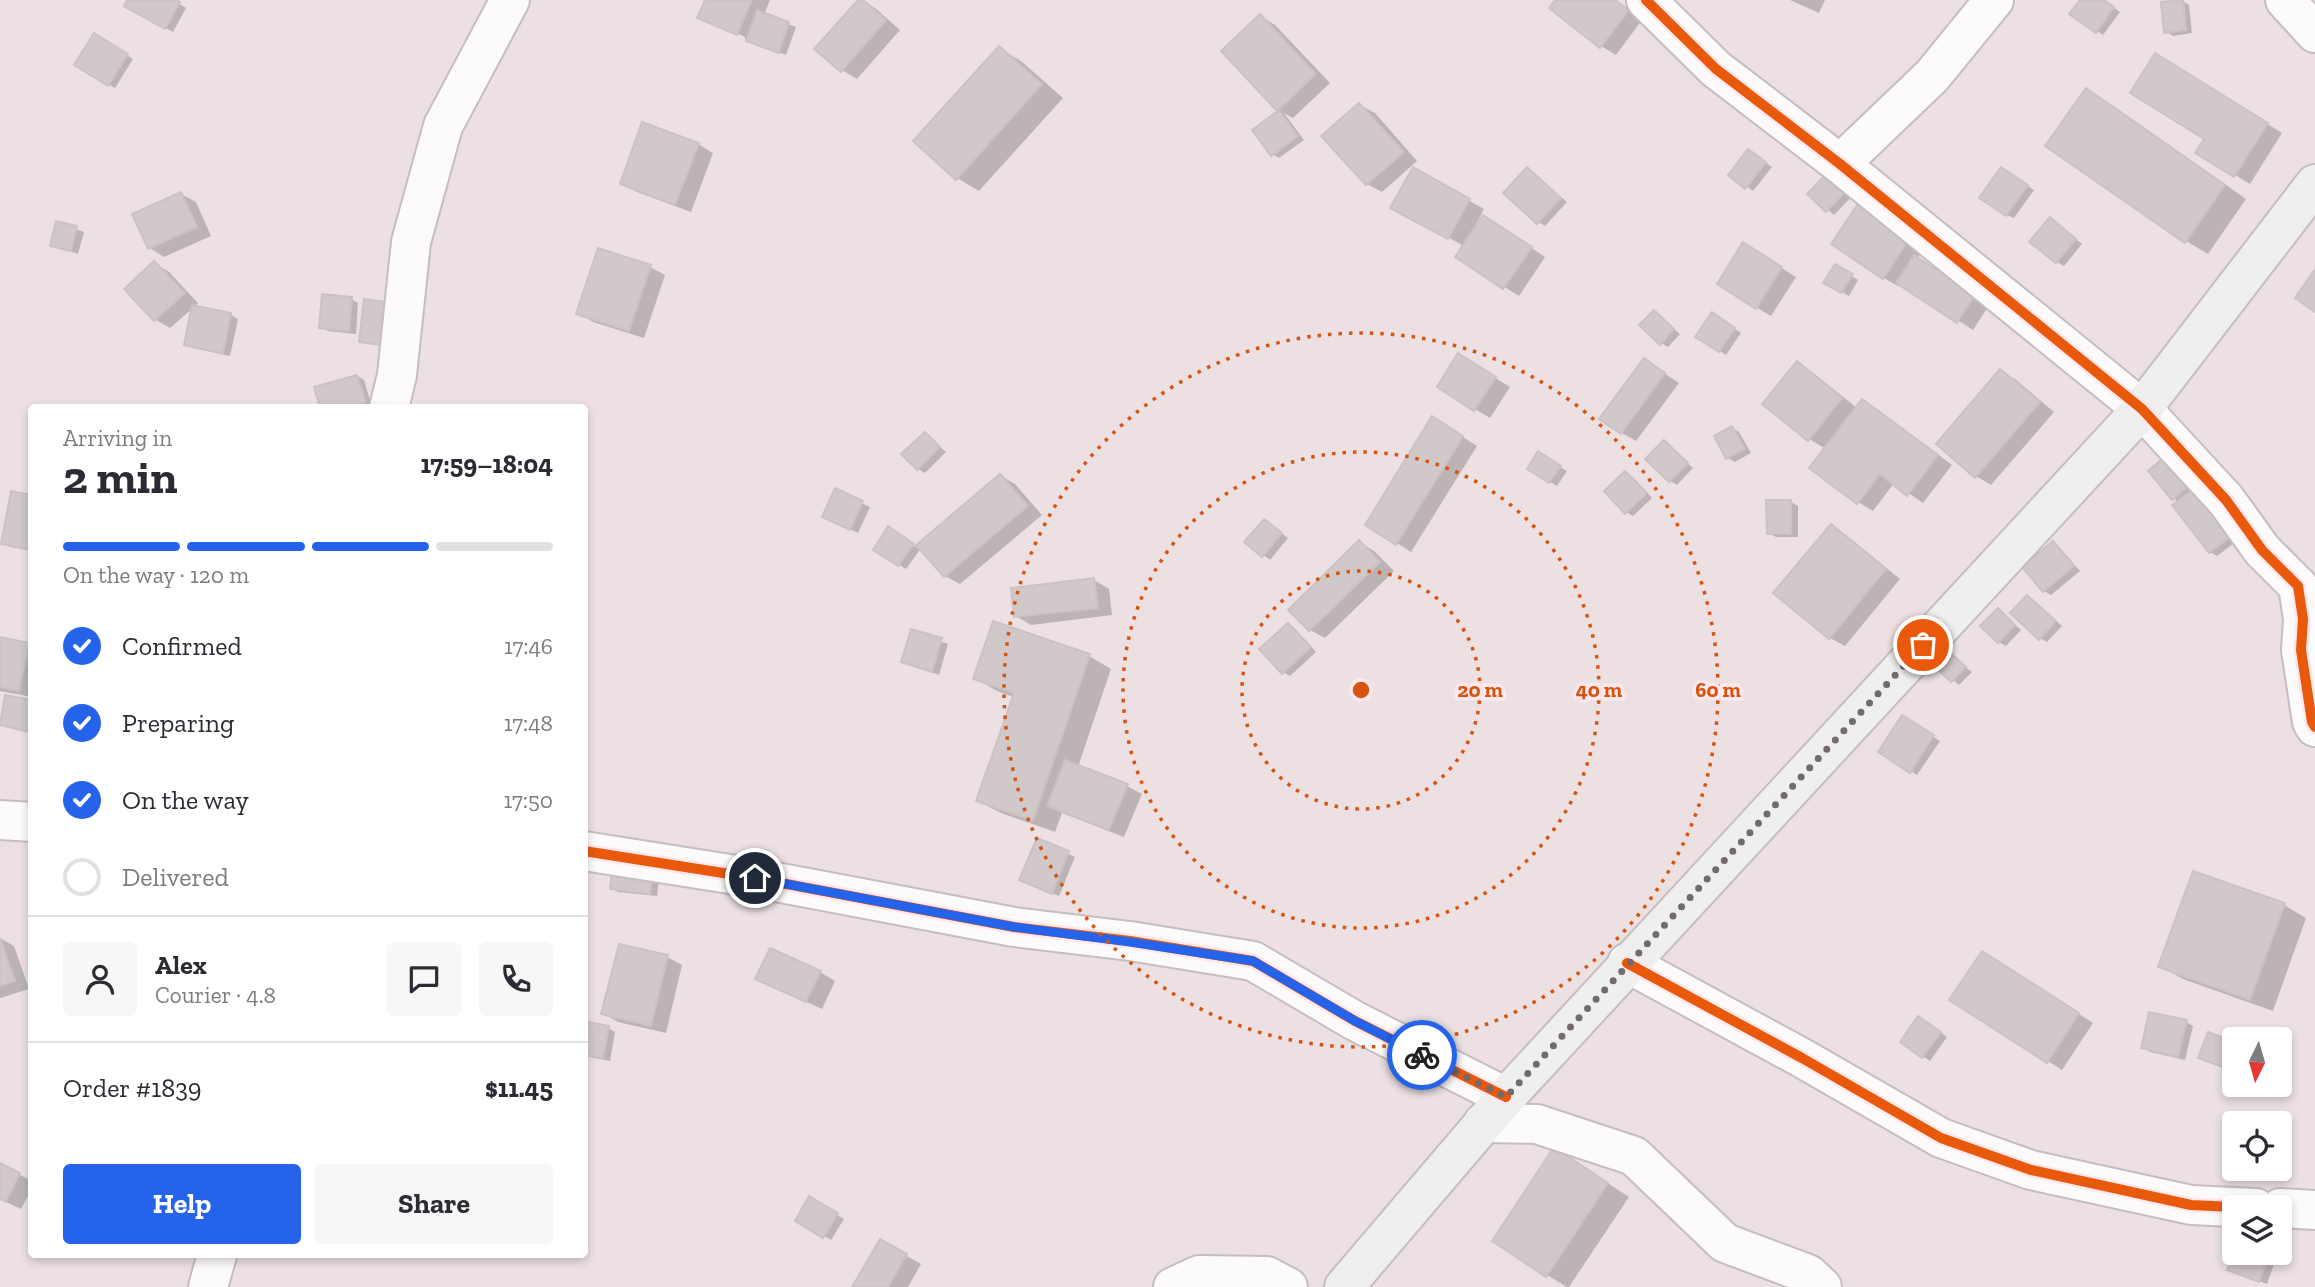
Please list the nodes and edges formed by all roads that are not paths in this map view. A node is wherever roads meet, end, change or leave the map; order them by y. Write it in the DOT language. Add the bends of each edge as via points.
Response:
graph roads {
  1 [pos="510,0"];
  2 [pos="1646,0"];
  3 [pos="1994,0"];
  4 [pos="2285,0"];
  5 [pos="2315,33"];
  6 [pos="1840,164"];
  7 [pos="2315,184"];
  8 [pos="390,404"];
  9 [pos="2142,409"];
  10 [pos="2315,727"];
  11 [pos="0,820"];
  12 [pos="28,822"];
  13 [pos="588,852"];
  14 [pos="1627,963"];
  15 [pos="1495,1110"];
  16 [pos="2222,1206"];
  17 [pos="2292,1209"];
  18 [pos="2315,1210"];
  19 [pos="216,1258"];
  20 [pos="208,1287"];
  21 [pos="1172,1287"];
  22 [pos="1289,1287"];
  23 [pos="1344,1287"];
  24 [pos="1822,1287"];
  1 -- 8 [label="street" via="443,126 411,242"];
  2 -- 6 [label="street" via="1716,69"];
  3 -- 6 [label="street" via="1932,76"];
  4 -- 5 [label="street"];
  6 -- 9 [label="street"];
  7 -- 9 [label="main road"];
  9 -- 10 [label="street" via="2298,586 2303,674"];
  9 -- 14 [label="main road"];
  11 -- 12 [label="street"];
  13 -- 15 [label="street" via="1014,927 1253,961"];
  14 -- 15 [label="main road"];
  14 -- 16 [label="street" via="1941,1138 2044,1173 2190,1205"];
  15 -- 23 [label="main road"];
  15 -- 24 [label="street" via="1634,1156 1726,1243 1808,1274"];
  17 -- 18 [label="street"];
  19 -- 20 [label="street"];
  21 -- 22 [label="street" via="1199,1275 1267,1276"];
}
